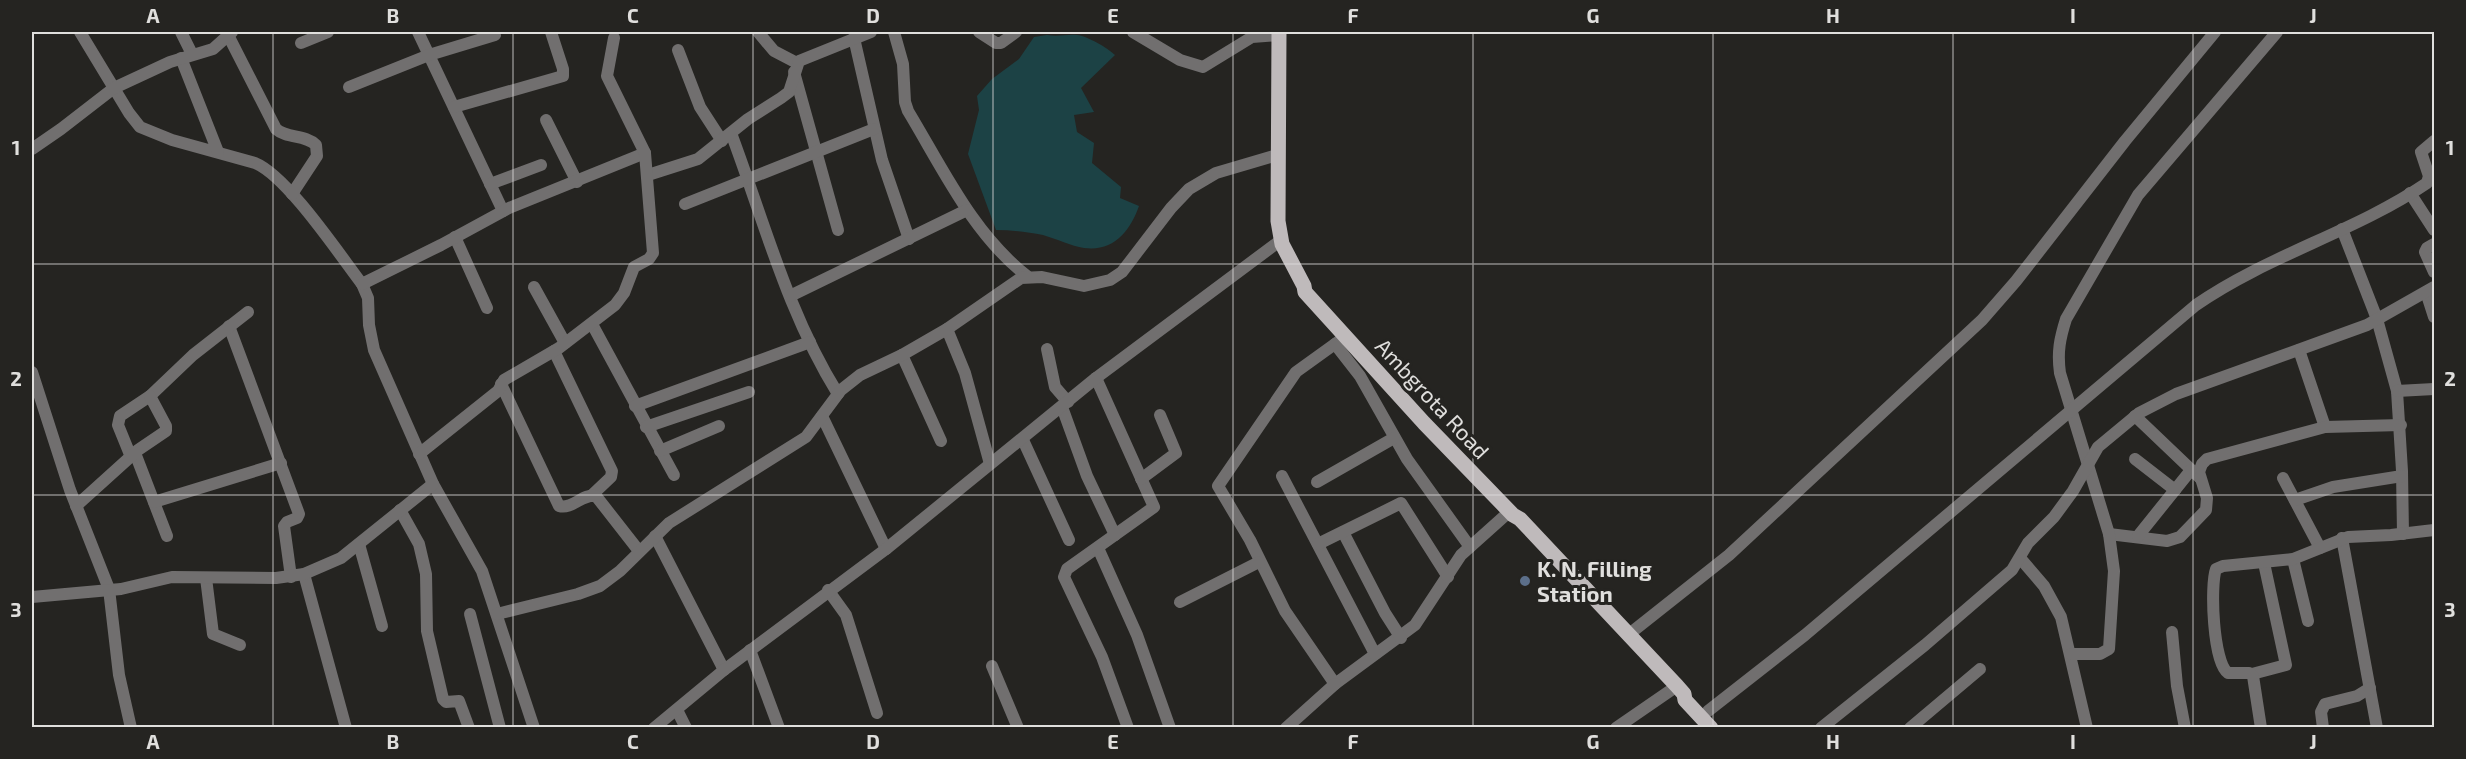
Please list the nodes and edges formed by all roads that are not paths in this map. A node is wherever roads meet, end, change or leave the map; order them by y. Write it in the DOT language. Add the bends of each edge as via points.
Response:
graph roads {
  1 [pos="80,32"];
  2 [pos="182,32"];
  3 [pos="328,32"];
  4 [pos="418,32"];
  5 [pos="550,32"];
  6 [pos="758,32"];
  7 [pos="871,32"];
  8 [pos="894,32"];
  9 [pos="980,32"];
  10 [pos="1016,32"];
  11 [pos="1133,32"];
  12 [pos="2215,32"];
  13 [pos="2277,32"];
  14 [pos="230,33"];
  15 [pos="1279,33"];
  16 [pos="495,35"];
  17 [pos="614,38"];
  18 [pos="854,38"];
  19 [pos="302,43"];
  20 [pos="678,50"];
  21 [pos="429,55"];
  22 [pos="186,56"];
  23 [pos="795,67"];
  24 [pos="349,87"];
  25 [pos="114,88"];
  26 [pos="454,107"];
  27 [pos="546,120"];
  28 [pos="874,129"];
  29 [pos="726,137"];
  30 [pos="2434,141"];
  31 [pos="32,149"];
  32 [pos="218,152"];
  33 [pos="645,153"];
  34 [pos="816,153"];
  35 [pos="1277,155"];
  36 [pos="541,165"];
  37 [pos="648,175"];
  38 [pos="748,181"];
  39 [pos="577,182"];
  40 [pos="490,184"];
  41 [pos="2410,193"];
  42 [pos="292,194"];
  43 [pos="685,204"];
  44 [pos="967,210"];
  45 [pos="503,211"];
  46 [pos="2342,229"];
  47 [pos="838,230"];
  48 [pos="2434,231"];
  49 [pos="455,237"];
  50 [pos="909,239"];
  51 [pos="1281,240"];
  52 [pos="2434,244"];
  53 [pos="2434,272"];
  54 [pos="1027,276"];
  55 [pos="362,284"];
  56 [pos="1304,285"];
  57 [pos="534,287"];
  58 [pos="2430,290"];
  59 [pos="790,296"];
  60 [pos="487,308"];
  61 [pos="248,312"];
  62 [pos="2434,317"];
  63 [pos="2377,320"];
  64 [pos="592,324"];
  65 [pos="229,326"];
  66 [pos="947,329"];
  67 [pos="1341,340"];
  68 [pos="810,342"];
  69 [pos="565,343"];
  70 [pos="1047,349"];
  71 [pos="2299,350"];
  72 [pos="554,351"];
  73 [pos="902,355"];
  74 [pos="32,372"];
  75 [pos="1096,378"];
  76 [pos="501,384"];
  77 [pos="2434,388"];
  78 [pos="2397,391"];
  79 [pos="749,392"];
  80 [pos="838,394"];
  81 [pos="150,396"];
  82 [pos="1065,405"];
  83 [pos="635,406"];
  84 [pos="2070,411"];
  85 [pos="1160,415"];
  86 [pos="822,416"];
  87 [pos="2135,416"];
  88 [pos="2401,425"];
  89 [pos="719,426"];
  90 [pos="646,427"];
  91 [pos="2325,427"];
  92 [pos="1394,438"];
  93 [pos="1023,440"];
  94 [pos="941,441"];
  95 [pos="660,451"];
  96 [pos="419,454"];
  97 [pos="133,455"];
  98 [pos="2135,459"];
  99 [pos="280,463"];
  100 [pos="990,464"];
  101 [pos="2088,465"];
  102 [pos="2196,474"];
  103 [pos="674,475"];
  104 [pos="1282,476"];
  105 [pos="2402,476"];
  106 [pos="2283,478"];
  107 [pos="1141,479"];
  108 [pos="1317,483"];
  109 [pos="433,484"];
  110 [pos="2175,490"];
  111 [pos="592,495"];
  112 [pos="2295,500"];
  113 [pos="154,502"];
  114 [pos="76,506"];
  115 [pos="400,510"];
  116 [pos="1512,513"];
  117 [pos="2434,530"];
  118 [pos="1343,532"];
  119 [pos="2109,534"];
  120 [pos="2403,534"];
  121 [pos="1115,535"];
  122 [pos="167,536"];
  123 [pos="656,536"];
  124 [pos="2138,536"];
  125 [pos="2342,538"];
  126 [pos="1069,540"];
  127 [pos="359,544"];
  128 [pos="1318,544"];
  129 [pos="1470,547"];
  130 [pos="1098,548"];
  131 [pos="2320,548"];
  132 [pos="886,549"];
  133 [pos="639,551"];
  134 [pos="2020,558"];
  135 [pos="2293,559"];
  136 [pos="1259,562"];
  137 [pos="2264,563"];
  138 [pos="304,574"];
  139 [pos="291,577"];
  140 [pos="1448,577"];
  141 [pos="206,578"];
  142 [pos="109,589"];
  143 [pos="828,590"];
  144 [pos="32,597"];
  145 [pos="1180,602"];
  146 [pos="470,614"];
  147 [pos="496,614"];
  148 [pos="2308,621"];
  149 [pos="382,626"];
  150 [pos="2172,632"];
  151 [pos="1628,635"];
  152 [pos="1401,638"];
  153 [pos="240,645"];
  154 [pos="750,650"];
  155 [pos="1375,654"];
  156 [pos="2071,654"];
  157 [pos="992,666"];
  158 [pos="1980,669"];
  159 [pos="724,670"];
  160 [pos="2252,674"];
  161 [pos="1335,684"];
  162 [pos="2370,688"];
  163 [pos="1680,690"];
  164 [pos="677,710"];
  165 [pos="1708,711"];
  166 [pos="877,713"];
  167 [pos="1914,726"];
  168 [pos="131,728"];
  169 [pos="346,728"];
  170 [pos="469,728"];
  171 [pos="500,728"];
  172 [pos="534,728"];
  173 [pos="654,728"];
  174 [pos="686,728"];
  175 [pos="779,728"];
  176 [pos="1018,728"];
  177 [pos="1128,728"];
  178 [pos="1170,728"];
  179 [pos="1286,728"];
  180 [pos="1616,728"];
  181 [pos="1711,728"];
  182 [pos="1723,728"];
  183 [pos="1821,728"];
  184 [pos="2087,728"];
  185 [pos="2185,728"];
  186 [pos="2261,728"];
  187 [pos="2323,728"];
  188 [pos="2377,728"];
  1 -- 25 [label="street"];
  2 -- 22 [label="street"];
  3 -- 19 [label="street"];
  4 -- 21 [label="street"];
  5 -- 26 [label="street" via="563,76"];
  6 -- 23 [label="street"];
  7 -- 18 [label="street"];
  8 -- 44 [label="street" via="903,64 908,111"];
  9 -- 10 [label="street" via="996,44"];
  11 -- 15 [label="street" via="1180,60 1203,67 1252,37"];
  12 -- 151 [label="street" via="1982,320 1729,555"];
  13 -- 84 [label="street" via="2138,195 2066,319 2058,356"];
  14 -- 22 [label="street" via="216,47"];
  14 -- 42 [label="street" via="276,129 316,145 317,156"];
  15 -- 35 [label="main road, Ambgrota Road"];
  16 -- 21 [label="street"];
  17 -- 33 [label="street" via="607,76"];
  18 -- 23 [label="street" via="802,59"];
  18 -- 28 [label="street"];
  20 -- 29 [label="street" via="700,107"];
  21 -- 24 [label="street"];
  21 -- 26 [label="street"];
  22 -- 25 [label="street"];
  22 -- 32 [label="street"];
  23 -- 29 [label="street" via="789,92"];
  23 -- 34 [label="street"];
  25 -- 31 [label="street"];
  25 -- 32 [label="street" via="136,123 145,129"];
  26 -- 40 [label="street"];
  27 -- 39 [label="street"];
  28 -- 34 [label="street"];
  28 -- 50 [label="street"];
  29 -- 37 [label="street" via="698,159"];
  29 -- 38 [label="street"];
  30 -- 41 [label="street" via="2420,155 2429,180"];
  32 -- 42 [label="street" via="263,166"];
  33 -- 37 [label="street"];
  33 -- 39 [label="street"];
  34 -- 38 [label="street"];
  34 -- 47 [label="street"];
  35 -- 51 [label="main road, Ambgrota Road"];
  35 -- 54 [label="street" via="1216,173 1189,189 1122,272 1110,280 1084,286"];
  36 -- 40 [label="street"];
  37 -- 64 [label="street" via="653,253 634,267 624,293"];
  38 -- 43 [label="street"];
  38 -- 59 [label="street"];
  39 -- 45 [label="street"];
  40 -- 45 [label="street"];
  41 -- 46 [label="street"];
  41 -- 48 [label="street"];
  42 -- 55 [label="street"];
  44 -- 50 [label="street"];
  44 -- 54 [label="street" via="994,247"];
  45 -- 49 [label="street"];
  46 -- 63 [label="street"];
  46 -- 84 [label="street" via="2218,290"];
  49 -- 55 [label="street"];
  49 -- 60 [label="street"];
  50 -- 59 [label="street"];
  51 -- 56 [label="main road, Ambgrota Road"];
  51 -- 75 [label="street"];
  52 -- 53 [label="street" via="2425,252"];
  54 -- 66 [label="street"];
  55 -- 96 [label="street" via="368,298 374,350"];
  56 -- 67 [label="main road, Ambgrota Road" via="1305,292"];
  56 -- 116 [label="main road" via="1346,321 1517,511"];
  57 -- 69 [label="street"];
  58 -- 62 [label="street"];
  58 -- 63 [label="street"];
  59 -- 68 [label="street"];
  61 -- 65 [label="street"];
  63 -- 71 [label="street"];
  63 -- 78 [label="street"];
  64 -- 69 [label="street"];
  64 -- 83 [label="street"];
  65 -- 81 [label="street"];
  65 -- 99 [label="street"];
  66 -- 73 [label="street"];
  66 -- 100 [label="street" via="965,373"];
  67 -- 92 [label="street"];
  67 -- 116 [label="main road, Ambgrota Road"];
  67 -- 136 [label="street" via="1296,372 1218,483"];
  68 -- 80 [label="street"];
  68 -- 83 [label="street"];
  69 -- 72 [label="street"];
  70 -- 82 [label="street" via="1055,387"];
  71 -- 87 [label="street" via="2168,397"];
  71 -- 91 [label="street"];
  72 -- 76 [label="street"];
  72 -- 111 [label="street" via="612,471 611,477"];
  73 -- 80 [label="street" via="860,375"];
  73 -- 94 [label="street"];
  74 -- 114 [label="street"];
  75 -- 82 [label="street"];
  75 -- 107 [label="street"];
  76 -- 96 [label="street" via="498,391"];
  76 -- 111 [label="street" via="559,506"];
  77 -- 78 [label="street"];
  78 -- 88 [label="street"];
  79 -- 90 [label="street"];
  80 -- 86 [label="street"];
  81 -- 97 [label="street" via="118,419"];
  81 -- 97 [label="street" via="166,431"];
  82 -- 93 [label="street"];
  82 -- 121 [label="street" via="1087,476"];
  83 -- 90 [label="street"];
  84 -- 101 [label="street"];
  84 -- 165 [label="street" via="1805,635"];
  85 -- 107 [label="street" via="1176,453"];
  86 -- 123 [label="street" via="806,437 669,523"];
  86 -- 132 [label="street"];
  87 -- 101 [label="street" via="2098,447"];
  87 -- 102 [label="street"];
  88 -- 91 [label="street"];
  88 -- 105 [label="street"];
  89 -- 95 [label="street"];
  90 -- 95 [label="street"];
  91 -- 102 [label="street" via="2207,459"];
  92 -- 108 [label="street"];
  92 -- 129 [label="street"];
  93 -- 100 [label="street"];
  93 -- 126 [label="street"];
  95 -- 103 [label="street"];
  96 -- 109 [label="street"];
  97 -- 113 [label="street"];
  97 -- 114 [label="street"];
  98 -- 110 [label="street"];
  99 -- 113 [label="street"];
  99 -- 139 [label="street" via="299,514 284,525"];
  100 -- 132 [label="street"];
  101 -- 119 [label="street"];
  101 -- 134 [label="street" via="2054,518 2028,543"];
  102 -- 110 [label="street"];
  102 -- 124 [label="street" via="2207,498 2206,510 2180,537 2168,541"];
  104 -- 128 [label="street"];
  105 -- 112 [label="street" via="2334,488"];
  105 -- 120 [label="street"];
  106 -- 112 [label="street"];
  107 -- 121 [label="street" via="1154,507"];
  109 -- 115 [label="street"];
  109 -- 147 [label="street" via="477,560"];
  110 -- 124 [label="street"];
  111 -- 133 [label="street" via="601,499"];
  112 -- 131 [label="street"];
  113 -- 122 [label="street"];
  114 -- 142 [label="street"];
  115 -- 127 [label="street"];
  115 -- 170 [label="street" via="418,544 426,574 427,631 443,699 459,701"];
  116 -- 129 [label="street"];
  116 -- 151 [label="main road, Ambgrota Road"];
  117 -- 120 [label="street"];
  118 -- 128 [label="street"];
  118 -- 140 [label="street" via="1401,504"];
  118 -- 152 [label="street"];
  119 -- 124 [label="street"];
  119 -- 156 [label="street" via="2114,571 2109,649 2100,654"];
  120 -- 125 [label="street"];
  121 -- 130 [label="street"];
  123 -- 133 [label="street"];
  123 -- 159 [label="street"];
  125 -- 131 [label="street"];
  125 -- 162 [label="street"];
  127 -- 138 [label="street" via="331,563"];
  127 -- 149 [label="street"];
  128 -- 155 [label="street"];
  129 -- 140 [label="street" via="1456,561"];
  130 -- 177 [label="street" via="1067,569 1064,577 1102,657"];
  130 -- 178 [label="street" via="1137,635"];
  131 -- 135 [label="street"];
  132 -- 143 [label="street"];
  133 -- 147 [label="street" via="610,580 590,591"];
  134 -- 156 [label="street" via="2054,600"];
  134 -- 183 [label="street" via="2012,570 1942,630"];
  135 -- 137 [label="street"];
  135 -- 148 [label="street"];
  136 -- 145 [label="street"];
  136 -- 161 [label="street" via="1285,611"];
  137 -- 160 [label="street" via="2286,665"];
  137 -- 160 [label="street" via="2220,567 2215,573 2215,628 2222,665 2228,673"];
  138 -- 139 [label="street"];
  138 -- 169 [label="street"];
  139 -- 141 [label="street"];
  140 -- 152 [label="street" via="1422,617"];
  141 -- 142 [label="street" via="172,577"];
  141 -- 153 [label="street" via="213,634"];
  142 -- 144 [label="street"];
  142 -- 168 [label="street" via="119,675"];
  143 -- 154 [label="street"];
  143 -- 166 [label="street" via="846,615"];
  146 -- 171 [label="street"];
  147 -- 172 [label="street"];
  150 -- 185 [label="street"];
  151 -- 163 [label="main road, Ambgrota Road"];
  152 -- 155 [label="street"];
  154 -- 159 [label="street"];
  154 -- 175 [label="street"];
  155 -- 161 [label="street"];
  156 -- 184 [label="street"];
  157 -- 176 [label="street"];
  158 -- 167 [label="street"];
  159 -- 164 [label="street"];
  160 -- 186 [label="street"];
  161 -- 179 [label="street"];
  162 -- 187 [label="street" via="2357,696 2325,704 2321,712"];
  162 -- 188 [label="street"];
  163 -- 165 [label="main road"];
  163 -- 180 [label="street"];
  163 -- 181 [label="main road, Ambgrota Road"];
  164 -- 173 [label="street"];
  164 -- 174 [label="street"];
  165 -- 182 [label="main road"];
}
